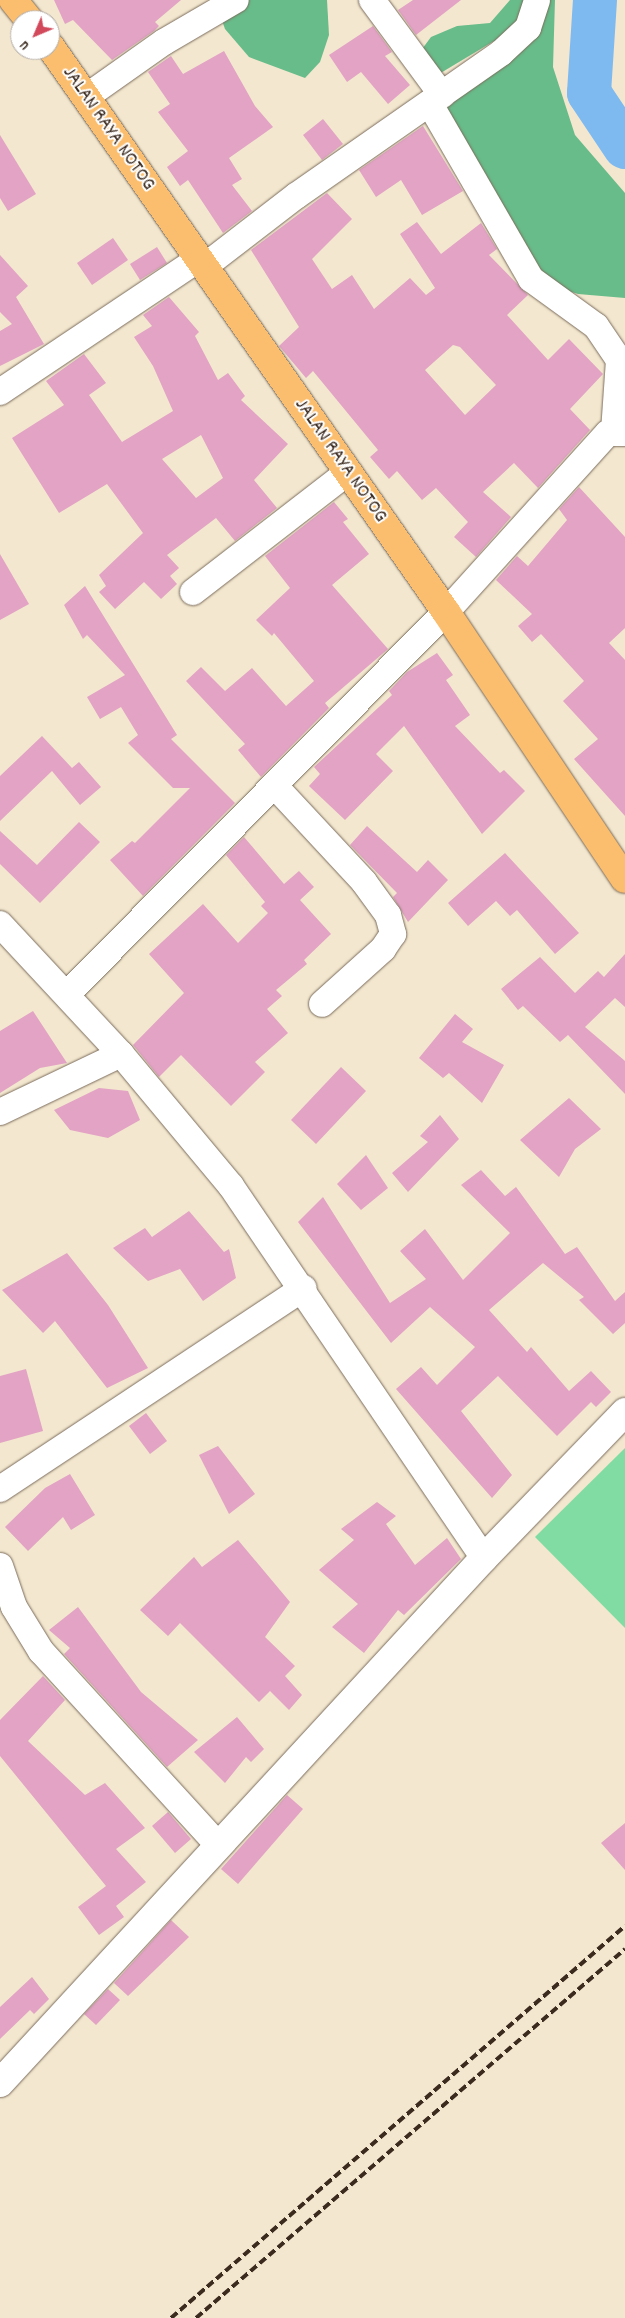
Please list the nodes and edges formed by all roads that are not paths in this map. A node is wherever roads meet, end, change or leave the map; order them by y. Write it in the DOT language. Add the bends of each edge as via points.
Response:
graph roads {
  1 [pos="13,0"];
  2 [pos="236,0"];
  3 [pos="372,0"];
  4 [pos="537,0"];
  5 [pos="21,10"];
  6 [pos="60,60"];
  7 [pos="86,97"];
  8 [pos="436,99"];
  9 [pos="202,262"];
  10 [pos="0,392"];
  11 [pos="620,432"];
  12 [pos="347,473"];
  13 [pos="193,592"];
  14 [pos="446,612"];
  15 [pos="274,785"];
  16 [pos="625,879"];
  17 [pos="0,924"];
  18 [pos="67,994"];
  19 [pos="322,1004"];
  20 [pos="121,1054"];
  21 [pos="0,1112"];
  22 [pos="304,1288"];
  23 [pos="625,1412"];
  24 [pos="0,1488"];
  25 [pos="484,1558"];
  26 [pos="0,1566"];
  27 [pos="218,1845"];
  28 [pos="0,2083"];
  1 -- 5 [label="highway"];
  2 -- 7 [label="street" via="164,42"];
  3 -- 8 [label="street"];
  4 -- 8 [label="street" via="528,28 502,53"];
  6 -- 7 [label="highway, JALAN RAYA NOTOG"];
  7 -- 9 [label="highway, JALAN RAYA NOTOG"];
  8 -- 9 [label="street"];
  8 -- 11 [label="street" via="531,279 596,326 619,360"];
  9 -- 10 [label="street"];
  9 -- 12 [label="highway, JALAN RAYA NOTOG"];
  11 -- 14 [label="street"];
  12 -- 13 [label="street"];
  12 -- 14 [label="highway, JALAN RAYA NOTOG"];
  14 -- 15 [label="street"];
  14 -- 16 [label="highway, JALAN RAYA NOTOG"];
  15 -- 18 [label="street"];
  15 -- 19 [label="street" via="364,882 388,915 393,934 382,949"];
  17 -- 18 [label="street"];
  18 -- 20 [label="street"];
  20 -- 21 [label="street"];
  20 -- 22 [label="street" via="231,1186"];
  22 -- 24 [label="street"];
  22 -- 25 [label="street"];
  23 -- 25 [label="street"];
  25 -- 27 [label="street"];
  26 -- 27 [label="street" via="14,1607 41,1651"];
  27 -- 28 [label="street"];
}
